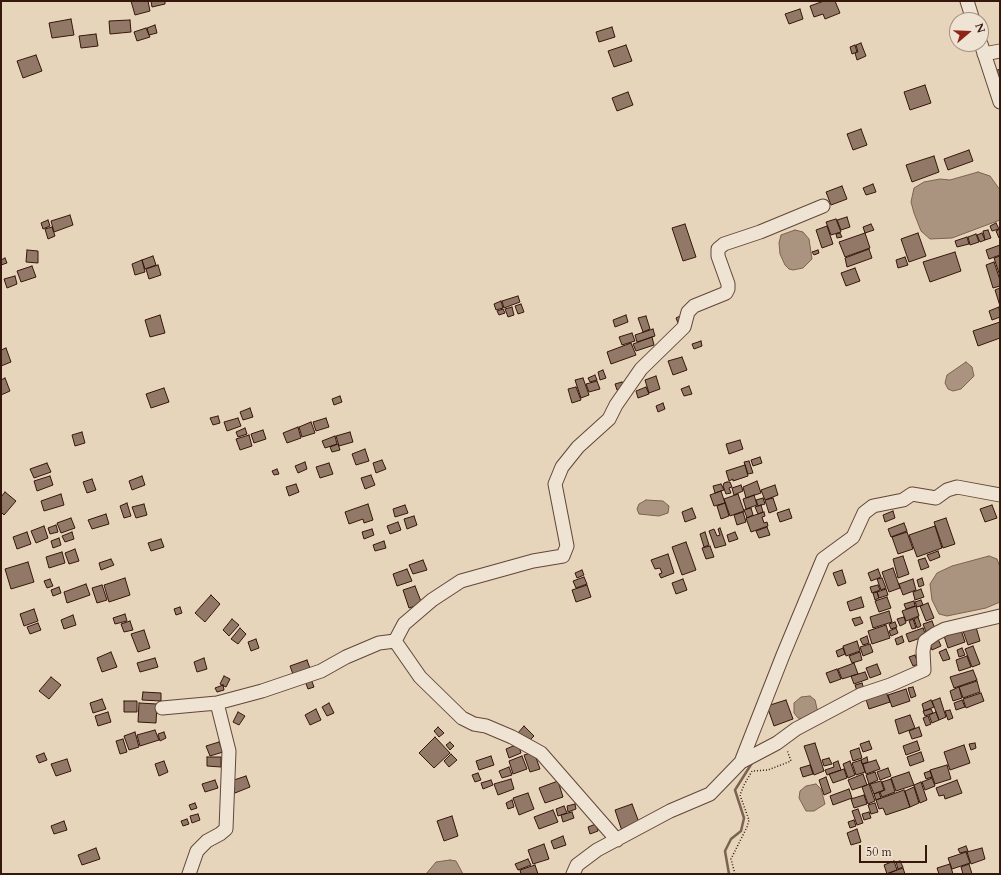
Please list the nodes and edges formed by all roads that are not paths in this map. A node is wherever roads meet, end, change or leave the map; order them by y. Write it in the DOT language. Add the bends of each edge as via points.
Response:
graph roads {
  1 [pos="967,1"];
  2 [pos="970,12"];
  3 [pos="989,50"];
  4 [pos="1000,51"];
  5 [pos="983,52"];
  6 [pos="1000,102"];
  7 [pos="823,206"];
  8 [pos="1000,495"];
  9 [pos="1000,616"];
  10 [pos="395,641"];
  11 [pos="217,703"];
  12 [pos="162,708"];
  13 [pos="741,762"];
  14 [pos="617,840"];
  15 [pos="189,874"];
  16 [pos="573,874"];
  1 -- 2 [label="street"];
  3 -- 4 [label="street"];
  5 -- 6 [label="street"];
  7 -- 10 [label="street" via="724,244 718,249 728,284 726,293 694,306 688,312 684,327 641,369 616,405 610,420 578,447 562,467 555,484 567,546 563,556 533,561 461,581 432,600 404,624"];
  8 -- 13 [label="street" via="957,487 936,498 912,494 903,500 873,506 864,513 853,537 823,559"];
  9 -- 13 [label="street" via="945,629 935,634 925,641 924,670 860,695"];
  10 -- 11 [label="street" via="379,643 346,656 321,671 281,685"];
  10 -- 14 [label="street" via="420,677 462,718 512,737 541,753"];
  11 -- 12 [label="street"];
  11 -- 15 [label="street" via="229,751 226,829 197,851"];
  13 -- 14 [label="street" via="710,794 670,811"];
  14 -- 16 [label="street" via="587,856 577,865"];
}
